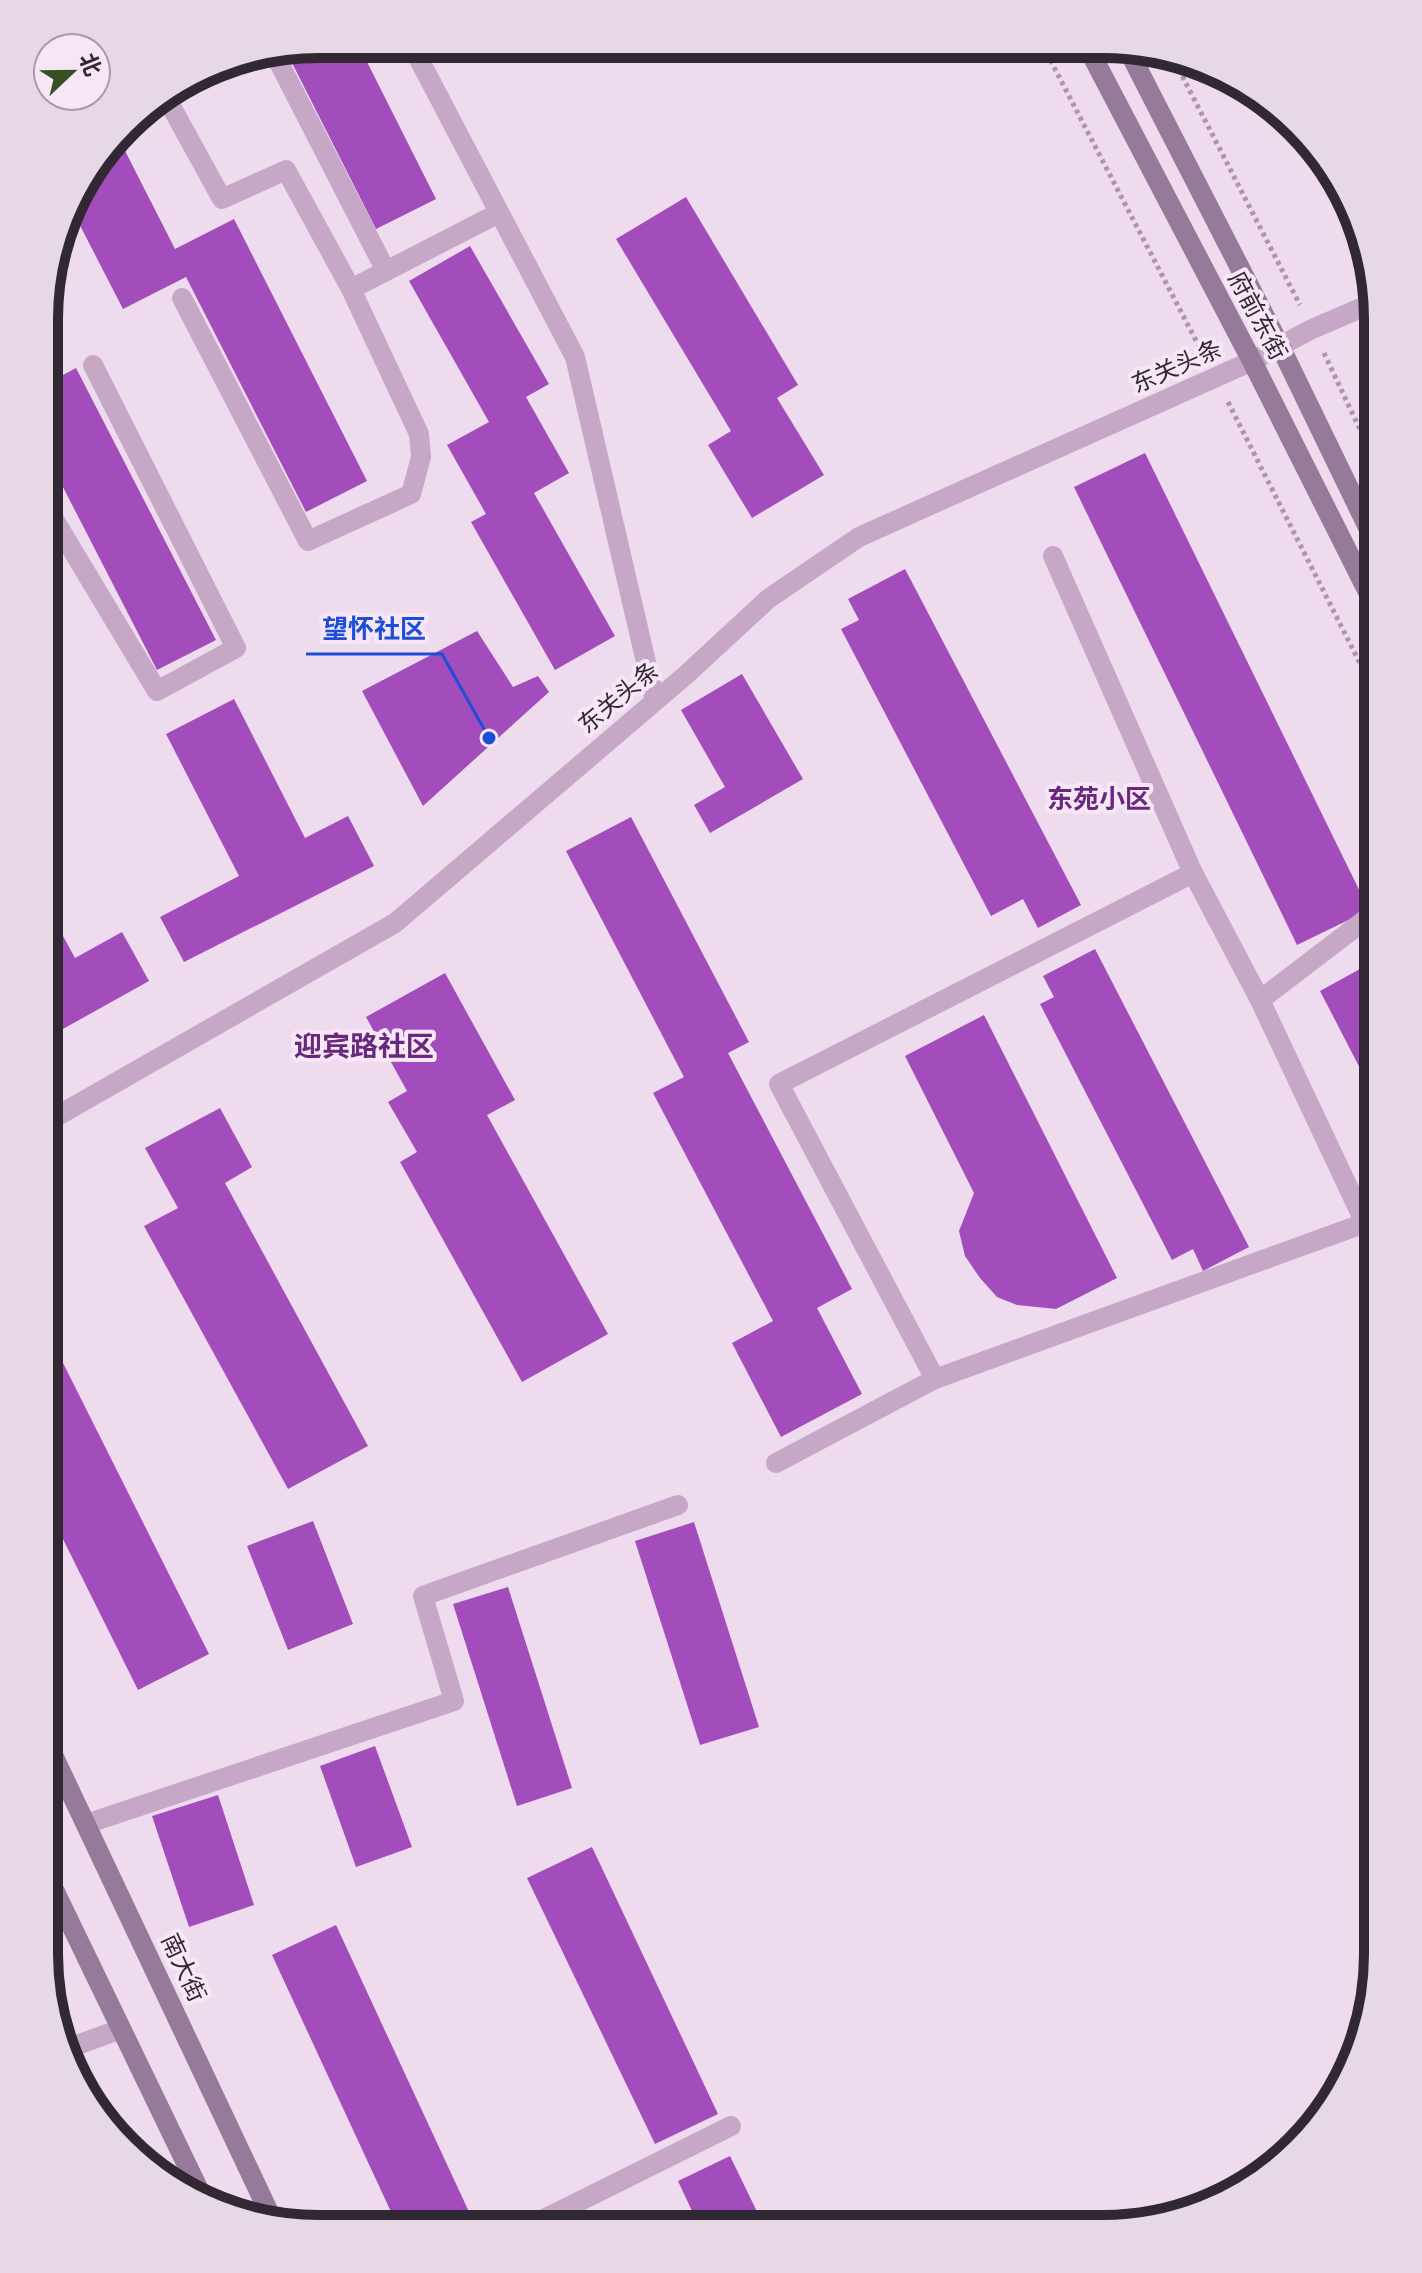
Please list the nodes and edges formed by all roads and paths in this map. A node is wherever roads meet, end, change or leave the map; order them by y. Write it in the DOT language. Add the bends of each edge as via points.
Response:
graph roads {
  1 [pos="1093,58"];
  2 [pos="419,59"];
  3 [pos="1133,60"];
  4 [pos="279,62"];
  5 [pos="1179,70"];
  6 [pos="170,105"];
  7 [pos="499,213"];
  8 [pos="386,271"];
  9 [pos="351,289"];
  10 [pos="182,298"];
  11 [pos="1363,307"];
  12 [pos="1312,329"];
  13 [pos="1280,346"];
  14 [pos="1252,361"];
  15 [pos="93,365"];
  16 [pos="1364,438"];
  17 [pos="1364,519"];
  18 [pos="58,526"];
  19 [pos="1053,556"];
  20 [pos="1364,584"];
  21 [pos="655,701"];
  22 [pos="1193,873"];
  23 [pos="1364,921"];
  24 [pos="1260,1000"];
  25 [pos="58,1116"];
  26 [pos="1363,1220"];
  27 [pos="1363,1224"];
  28 [pos="935,1379"];
  29 [pos="776,1463"];
  30 [pos="678,1505"];
  31 [pos="58,1765"];
  32 [pos="86,1824"];
  33 [pos="58,1898"];
  34 [pos="121,2029"];
  35 [pos="75,2046"];
  36 [pos="731,2126"];
  37 [pos="196,2183"];
  38 [pos="268,2209"];
  39 [pos="552,2215"];
  1 -- 14 [label="main road, 府前东街"];
  2 -- 7 [label="street"];
  3 -- 13 [label="main road, 府前东街"];
  4 -- 8 [label="street"];
  5 -- 12 [label="path, 府前东街"];
  6 -- 9 [label="street" via="222,199 286,170"];
  7 -- 8 [label="street"];
  7 -- 21 [label="street" via="575,357"];
  8 -- 9 [label="street"];
  9 -- 10 [label="street" via="419,434 421,457 411,494 308,541"];
  11 -- 12 [label="street, 东关头条"];
  12 -- 13 [label="street, 东关头条"];
  12 -- 16 [label="path, 府前东街"];
  13 -- 14 [label="street, 东关头条"];
  13 -- 17 [label="main road, 府前东街"];
  14 -- 20 [label="main road, 府前东街"];
  14 -- 21 [label="street, 东关头条" via="859,537 768,599"];
  15 -- 18 [label="street" via="236,648 157,691"];
  19 -- 22 [label="street"];
  21 -- 25 [label="street, 东关头条" via="395,923"];
  22 -- 24 [label="street"];
  22 -- 28 [label="street" via="779,1084"];
  23 -- 24 [label="street"];
  24 -- 26 [label="street"];
  27 -- 28 [label="street"];
  28 -- 29 [label="street"];
  30 -- 32 [label="street" via="423,1596 454,1701"];
  31 -- 32 [label="main road, 南大街"];
  32 -- 38 [label="main road, 南大街"];
  33 -- 34 [label="main road"];
  34 -- 35 [label="street"];
  34 -- 37 [label="main road"];
  36 -- 39 [label="street"];
}
